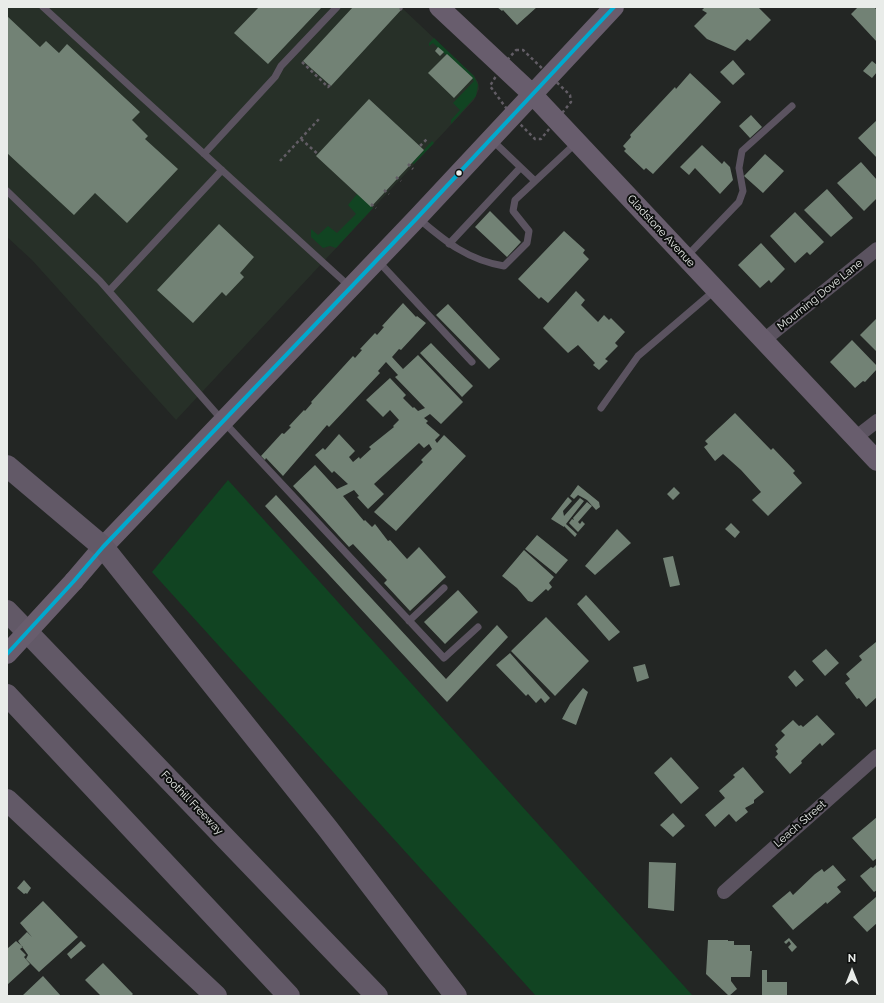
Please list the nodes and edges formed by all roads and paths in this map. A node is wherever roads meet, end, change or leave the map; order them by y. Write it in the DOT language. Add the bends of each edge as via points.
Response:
graph roads {
  1 [pos="44,7"];
  2 [pos="337,7"];
  3 [pos="403,7"];
  4 [pos="439,7"];
  5 [pos="614,7"];
  6 [pos="400,10"];
  7 [pos="293,54"];
  8 [pos="330,85"];
  9 [pos="532,94"];
  10 [pos="792,106"];
  11 [pos="320,119"];
  12 [pos="301,139"];
  13 [pos="427,139"];
  14 [pos="490,139"];
  15 [pos="577,142"];
  16 [pos="420,146"];
  17 [pos="204,154"];
  18 [pos="319,155"];
  19 [pos="280,161"];
  20 [pos="408,164"];
  21 [pos="520,168"];
  22 [pos="413,169"];
  23 [pos="222,170"];
  24 [pos="396,177"];
  25 [pos="401,181"];
  26 [pos="535,181"];
  27 [pos="384,190"];
  28 [pos="7,191"];
  29 [pos="389,194"];
  30 [pos="371,204"];
  31 [pos="376,208"];
  32 [pos="417,218"];
  33 [pos="449,244"];
  34 [pos="877,249"];
  35 [pos="686,258"];
  36 [pos="377,260"];
  37 [pos="350,288"];
  38 [pos="716,289"];
  39 [pos="108,291"];
  40 [pos="764,340"];
  41 [pos="472,362"];
  42 [pos="601,408"];
  43 [pos="223,421"];
  44 [pos="877,421"];
  45 [pos="855,438"];
  46 [pos="877,461"];
  47 [pos="7,466"];
  48 [pos="103,547"];
  49 [pos="444,588"];
  50 [pos="7,611"];
  51 [pos="409,621"];
  52 [pos="478,627"];
  53 [pos="7,654"];
  54 [pos="7,695"];
  55 [pos="877,756"];
  56 [pos="7,800"];
  57 [pos="724,892"];
  58 [pos="216,996"];
  59 [pos="289,996"];
  60 [pos="377,996"];
  61 [pos="456,996"];
  1 -- 17 [label="lane"];
  2 -- 7 [label="lane"];
  3 -- 6 [label="path"];
  4 -- 9 [label="main road, Gladstone Avenue"];
  5 -- 9 [label="main road"];
  7 -- 8 [label="path" via="328,87"];
  7 -- 17 [label="lane"];
  9 -- 14 [label="main road"];
  9 -- 15 [label="main road, Gladstone Avenue"];
  10 -- 35 [label="lane" via="742,151 739,168 743,191 739,202"];
  11 -- 12 [label="path"];
  12 -- 18 [label="path"];
  12 -- 19 [label="path"];
  13 -- 16 [label="path"];
  14 -- 21 [label="lane"];
  14 -- 32 [label="main road"];
  15 -- 26 [label="lane"];
  15 -- 35 [label="main road, Gladstone Avenue"];
  17 -- 23 [label="lane"];
  20 -- 22 [label="path"];
  21 -- 26 [label="lane"];
  21 -- 33 [label="lane"];
  23 -- 37 [label="lane"];
  23 -- 39 [label="lane"];
  24 -- 25 [label="path"];
  26 -- 33 [label="lane" via="515,200 513,210 529,231 527,244 504,266 484,263"];
  27 -- 29 [label="path"];
  28 -- 39 [label="lane"];
  30 -- 31 [label="path"];
  32 -- 33 [label="lane"];
  32 -- 36 [label="main road"];
  34 -- 40 [label="street, Mourning Dove Lane"];
  35 -- 38 [label="main road, Gladstone Avenue"];
  36 -- 37 [label="main road"];
  36 -- 41 [label="lane"];
  37 -- 43 [label="main road"];
  38 -- 40 [label="main road, Gladstone Avenue"];
  38 -- 42 [label="lane" via="638,356"];
  39 -- 43 [label="lane"];
  40 -- 45 [label="main road, Gladstone Avenue"];
  43 -- 48 [label="main road"];
  43 -- 51 [label="lane"];
  44 -- 45 [label="street"];
  45 -- 46 [label="main road, Gladstone Avenue"];
  47 -- 48 [label="highway"];
  48 -- 53 [label="main road, bridge"];
  48 -- 61 [label="highway" via="328,829"];
  49 -- 51 [label="lane"];
  50 -- 60 [label="highway, Foothill Freeway"];
  51 -- 52 [label="lane" via="444,658"];
  54 -- 59 [label="highway"];
  55 -- 57 [label="street, Leach Street"];
  56 -- 58 [label="highway"];
}
